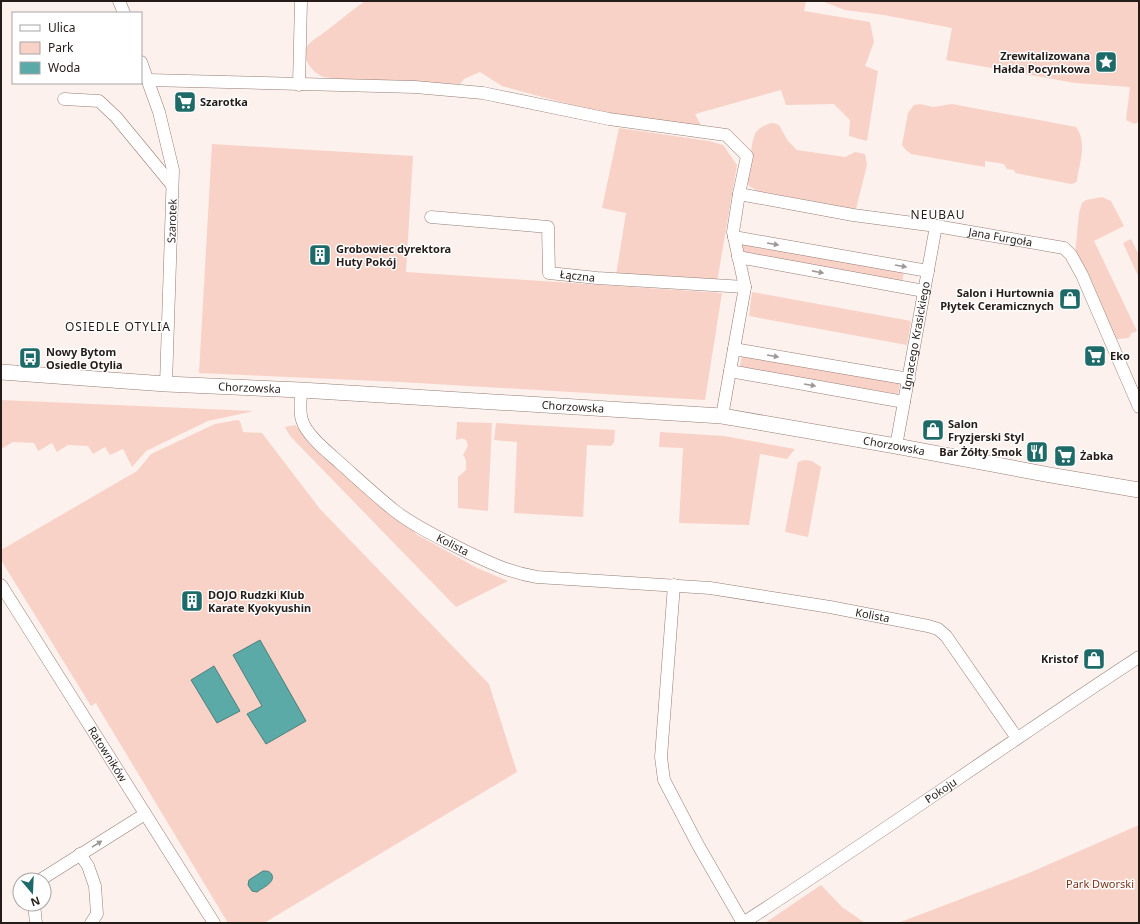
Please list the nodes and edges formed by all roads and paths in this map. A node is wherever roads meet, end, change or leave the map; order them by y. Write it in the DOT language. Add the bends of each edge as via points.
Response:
graph roads {
  1 [pos="119,1"];
  2 [pos="301,1"];
  3 [pos="124,12"];
  4 [pos="142,65"];
  5 [pos="148,80"];
  6 [pos="299,85"];
  7 [pos="64,99"];
  8 [pos="172,185"];
  9 [pos="739,194"];
  10 [pos="431,217"];
  11 [pos="936,226"];
  12 [pos="734,237"];
  13 [pos="738,257"];
  14 [pos="928,271"];
  15 [pos="745,287"];
  16 [pos="924,291"];
  17 [pos="734,350"];
  18 [pos="730,371"];
  19 [pos="1,372"];
  20 [pos="908,379"];
  21 [pos="166,384"];
  22 [pos="301,390"];
  23 [pos="904,402"];
  24 [pos="1139,407"];
  25 [pos="722,416"];
  26 [pos="896,446"];
  27 [pos="1139,490"];
  28 [pos="1,585"];
  29 [pos="674,585"];
  30 [pos="1139,657"];
  31 [pos="1016,738"];
  32 [pos="145,814"];
  33 [pos="80,854"];
  34 [pos="52,872"];
  35 [pos="35,912"];
  36 [pos="36,923"];
  37 [pos="91,923"];
  38 [pos="214,923"];
  39 [pos="743,923"];
  1 -- 3 [label="street"];
  2 -- 6 [label="street"];
  4 -- 5 [label="street, Szarotek"];
  5 -- 6 [label="street"];
  5 -- 8 [label="street, Szarotek" via="159,112 173,170"];
  6 -- 9 [label="street" via="415,87 483,93 609,119 726,135 747,156"];
  7 -- 8 [label="street" via="99,101 116,117"];
  8 -- 21 [label="street, Szarotek"];
  9 -- 11 [label="street, Jana Furgoła" via="853,215"];
  9 -- 12 [label="street"];
  10 -- 15 [label="street, Łączna" via="548,227 548,273"];
  11 -- 14 [label="street, Ignacego Krasickiego"];
  11 -- 24 [label="street, Jana Furgoła" via="1064,248 1082,275"];
  12 -- 13 [label="street"];
  12 -- 14 [label="street, one-way"];
  13 -- 15 [label="street"];
  13 -- 16 [label="street, one-way"];
  14 -- 16 [label="street, Ignacego Krasickiego"];
  15 -- 17 [label="street"];
  16 -- 20 [label="street, Ignacego Krasickiego"];
  17 -- 18 [label="street"];
  17 -- 20 [label="street, one-way"];
  18 -- 23 [label="street, one-way"];
  18 -- 25 [label="street"];
  19 -- 21 [label="street, Chorzowska"];
  20 -- 23 [label="street, Ignacego Krasickiego"];
  21 -- 22 [label="street, Chorzowska"];
  22 -- 25 [label="street, Chorzowska"];
  22 -- 29 [label="street, Kolista" via="302,421 323,448 396,511 446,541 504,570 524,575"];
  23 -- 26 [label="street, Ignacego Krasickiego"];
  25 -- 26 [label="street, Chorzowska"];
  26 -- 27 [label="street, Chorzowska"];
  28 -- 32 [label="street, Ratowników"];
  29 -- 31 [label="street, Kolista" via="710,588 830,607 938,629 946,636"];
  29 -- 39 [label="street" via="661,757 664,780"];
  30 -- 31 [label="street, Pokoju"];
  31 -- 39 [label="street, Pokoju" via="819,874"];
  33 -- 32 [label="street, one-way"];
  32 -- 38 [label="street, Ratowników"];
  33 -- 34 [label="street"];
  33 -- 37 [label="street" via="88,866 95,886 97,914"];
  35 -- 36 [label="street"];
}
